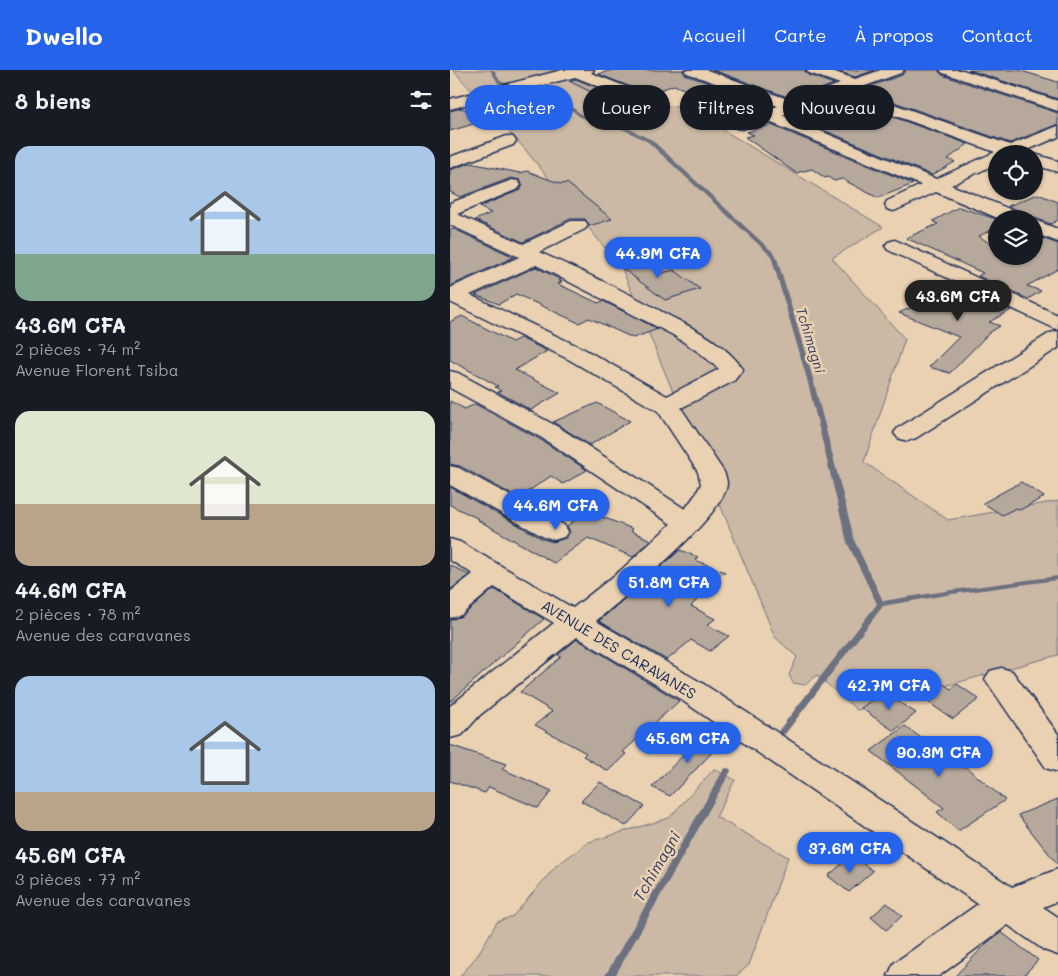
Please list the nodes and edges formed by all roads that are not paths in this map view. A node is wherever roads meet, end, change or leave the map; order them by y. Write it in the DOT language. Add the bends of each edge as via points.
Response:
graph roads {
  1 [pos="692,70"];
  2 [pos="814,70"];
  3 [pos="896,70"];
  4 [pos="948,70"];
  5 [pos="577,71"];
  6 [pos="856,84"];
  7 [pos="610,85"];
  8 [pos="853,85"];
  9 [pos="783,102"];
  10 [pos="450,104"];
  11 [pos="1058,106"];
  12 [pos="894,111"];
  13 [pos="773,117"];
  14 [pos="1058,131"];
  15 [pos="507,142"];
  16 [pos="1027,145"];
  17 [pos="988,147"];
  18 [pos="453,159"];
  19 [pos="988,162"];
  20 [pos="1043,162"];
  21 [pos="1058,167"];
  22 [pos="935,184"];
  23 [pos="512,185"];
  24 [pos="894,205"];
  25 [pos="450,210"];
  26 [pos="996,210"];
  27 [pos="450,218"];
  28 [pos="578,225"];
  29 [pos="1043,230"];
  30 [pos="1058,236"];
  31 [pos="895,246"];
  32 [pos="529,255"];
  33 [pos="451,295"];
  34 [pos="1058,322"];
  35 [pos="1058,338"];
  36 [pos="450,378"];
  37 [pos="667,406"];
  38 [pos="907,433"];
  39 [pos="450,474"];
  40 [pos="688,524"];
  41 [pos="554,531"];
  42 [pos="450,548"];
  43 [pos="492,573"];
  44 [pos="450,608"];
  45 [pos="574,622"];
  46 [pos="1001,679"];
  47 [pos="450,726"];
  48 [pos="1058,759"];
  49 [pos="1058,885"];
  50 [pos="1006,905"];
  51 [pos="1058,938"];
  52 [pos="908,976"];
  1 -- 9 [label="street"];
  2 -- 6 [label="street"];
  3 -- 6 [label="street"];
  4 -- 11 [label="street"];
  5 -- 7 [label="street"];
  5 -- 10 [label="street"];
  6 -- 8 [label="street"];
  12 -- 17 [label="street"];
  13 -- 22 [label="street"];
  14 -- 16 [label="street"];
  15 -- 18 [label="street"];
  19 -- 22 [label="street"];
  20 -- 21 [label="street"];
  22 -- 24 [label="street"];
  22 -- 26 [label="street"];
  23 -- 25 [label="street"];
  27 -- 32 [label="street"];
  28 -- 32 [label="street"];
  29 -- 30 [label="street"];
  31 -- 34 [label="street"];
  32 -- 33 [label="street"];
  32 -- 37 [label="street" via="613,292 685,333 731,368 726,376"];
  33 -- 37 [label="street" via="576,354"];
  35 -- 38 [label="street"];
  36 -- 40 [label="street" via="551,433"];
  37 -- 40 [label="street" via="699,452 714,484 710,496"];
  39 -- 41 [label="street"];
  40 -- 45 [label="street" via="630,578"];
  42 -- 43 [label="street, AVENUE DES CARAVANES"];
  43 -- 44 [label="street"];
  43 -- 45 [label="street, AVENUE DES CARAVANES"];
  45 -- 47 [label="street"];
  45 -- 50 [label="street, AVENUE DES CARAVANES" via="691,691"];
  46 -- 48 [label="street"];
  49 -- 50 [label="street"];
  50 -- 51 [label="street, AVENUE DES CARAVANES"];
  50 -- 52 [label="street"];
}
